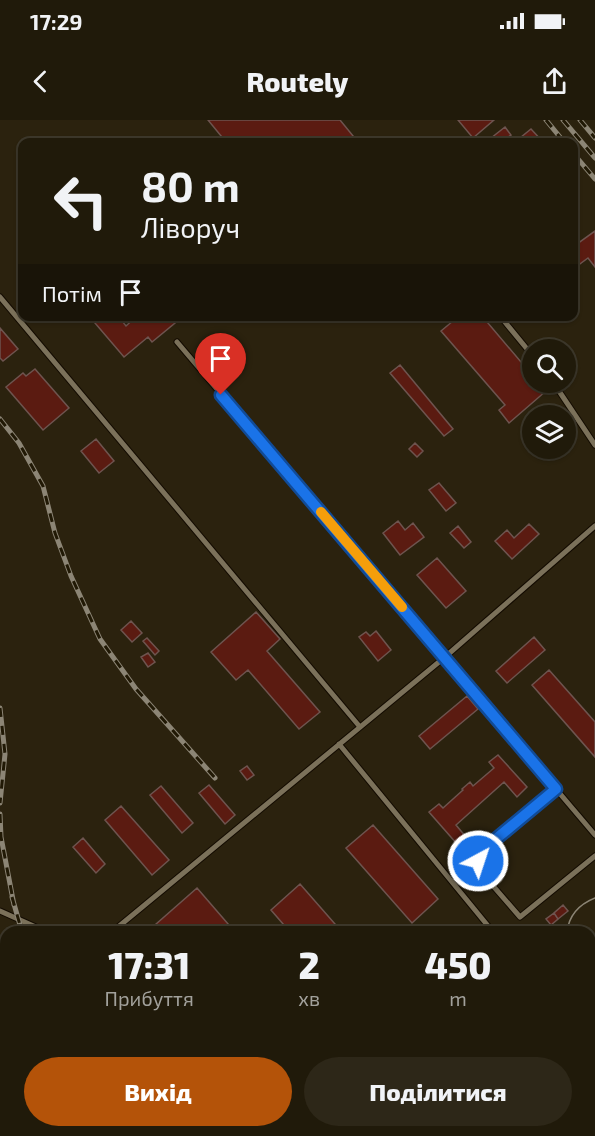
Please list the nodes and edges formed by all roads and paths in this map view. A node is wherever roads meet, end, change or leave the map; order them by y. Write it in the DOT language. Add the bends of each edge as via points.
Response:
graph roads {
  1 [pos="0,297"];
  2 [pos="18,318"];
  3 [pos="20,321"];
  4 [pos="504,321"];
  5 [pos="177,342"];
  6 [pos="522,343"];
  7 [pos="560,393"];
  8 [pos="595,445"];
  9 [pos="595,526"];
  10 [pos="445,657"];
  11 [pos="360,727"];
  12 [pos="339,744"];
  13 [pos="556,789"];
  14 [pos="595,835"];
  15 [pos="595,856"];
  16 [pos="0,911"];
  17 [pos="34,926"];
  18 [pos="119,926"];
  19 [pos="488,926"];
  1 -- 2 [label="lane"];
  3 -- 11 [label="lane"];
  4 -- 6 [label="lane"];
  5 -- 10 [label="lane"];
  7 -- 8 [label="lane"];
  9 -- 10 [label="lane"];
  10 -- 11 [label="lane"];
  10 -- 13 [label="lane"];
  11 -- 12 [label="lane"];
  12 -- 18 [label="lane"];
  12 -- 19 [label="lane"];
  13 -- 14 [label="lane"];
  13 -- 15 [label="lane" via="479,853 481,872 520,916"];
  16 -- 17 [label="lane"];
}
